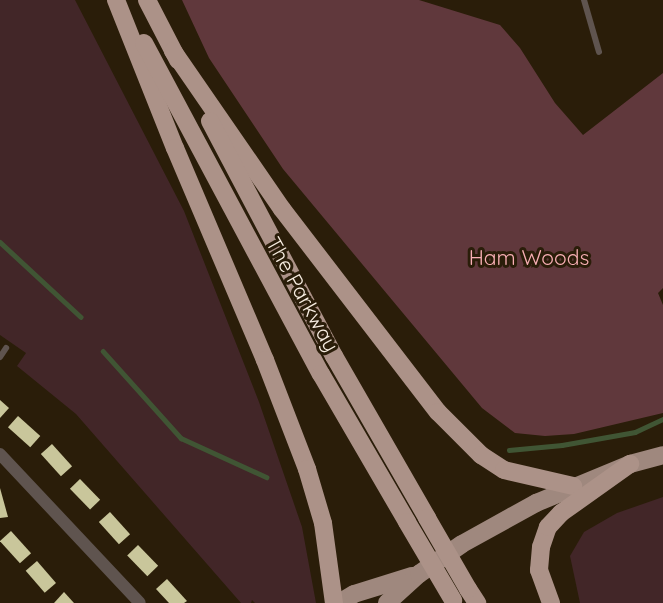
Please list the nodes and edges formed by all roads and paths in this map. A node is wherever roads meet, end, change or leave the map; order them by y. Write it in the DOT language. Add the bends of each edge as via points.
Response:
graph roads {
  1 [pos="116,0"];
  2 [pos="122,0"];
  3 [pos="147,0"];
  4 [pos="584,0"];
  5 [pos="173,51"];
  6 [pos="599,52"];
  7 [pos="6,348"];
  8 [pos="0,357"];
  9 [pos="0,454"];
  10 [pos="663,454"];
  11 [pos="630,464"];
  12 [pos="573,486"];
  13 [pos="419,574"];
  14 [pos="473,596"];
  15 [pos="453,602"];
  16 [pos="140,603"];
  17 [pos="334,603"];
  18 [pos="339,603"];
  19 [pos="387,603"];
  20 [pos="551,603"];
  1 -- 17 [label="highway" via="307,469 323,523"];
  2 -- 15 [label="highway, The Parkway, bridge" via="315,364"];
  3 -- 5 [label="highway, The Parkway"];
  4 -- 6 [label="lane"];
  5 -- 12 [label="highway" via="282,209 438,412 481,455 504,470"];
  5 -- 14 [label="highway, The Parkway, bridge" via="334,356"];
  7 -- 8 [label="lane"];
  9 -- 16 [label="street"];
  10 -- 11 [label="main road"];
  11 -- 12 [label="main road"];
  11 -- 20 [label="highway" via="561,513 548,527 539,570"];
  12 -- 13 [label="main road" via="462,544"];
  13 -- 18 [label="main road" via="354,594"];
  13 -- 19 [label="main road"];
}
